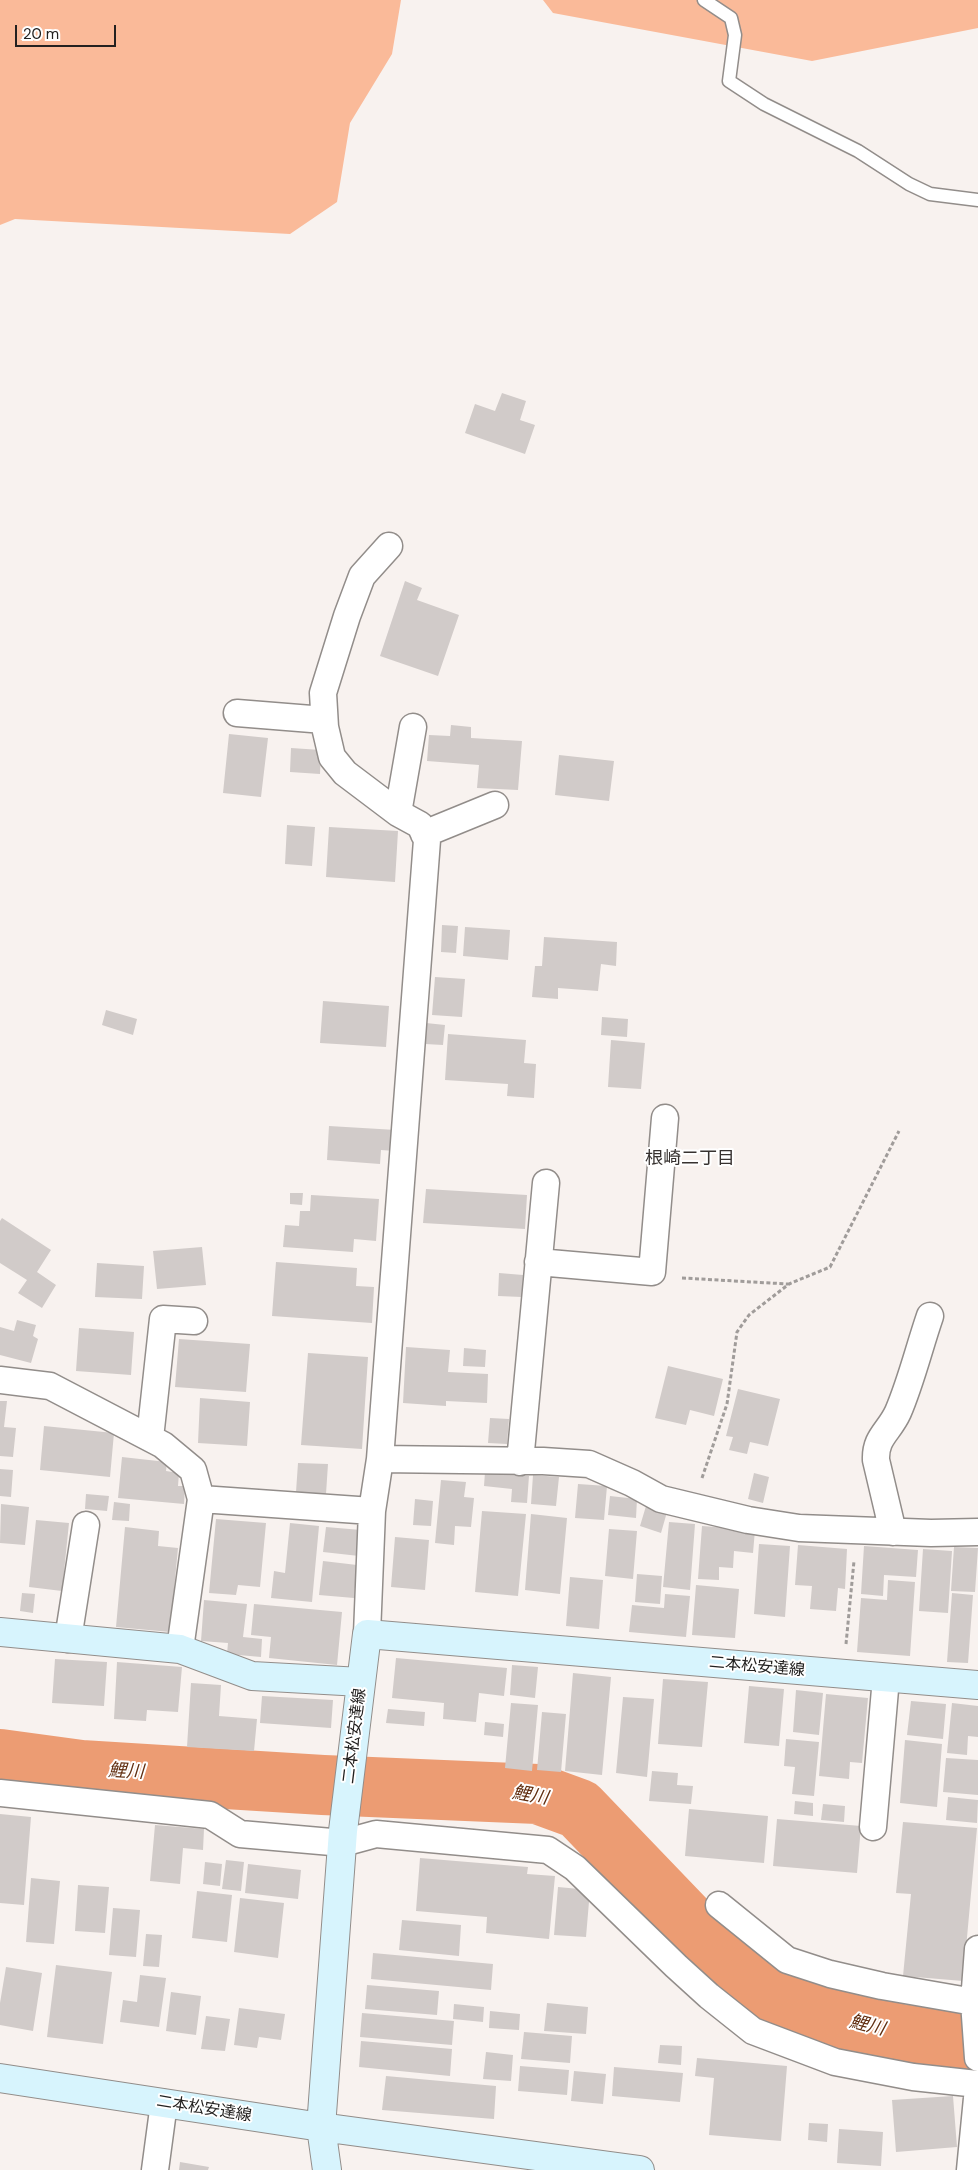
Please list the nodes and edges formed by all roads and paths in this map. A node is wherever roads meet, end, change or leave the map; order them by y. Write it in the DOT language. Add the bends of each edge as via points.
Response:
graph roads {
  1 [pos="704,0"];
  2 [pos="978,200"];
  3 [pos="389,546"];
  4 [pos="238,713"];
  5 [pos="324,720"];
  6 [pos="413,727"];
  7 [pos="495,805"];
  8 [pos="398,813"];
  9 [pos="424,834"];
  10 [pos="665,1118"];
  11 [pos="899,1131"];
  12 [pos="546,1184"];
  13 [pos="538,1262"];
  14 [pos="652,1272"];
  15 [pos="789,1284"];
  16 [pos="930,1316"];
  17 [pos="194,1321"];
  18 [pos="0,1380"];
  19 [pos="150,1438"];
  20 [pos="380,1459"];
  21 [pos="520,1462"];
  22 [pos="201,1499"];
  23 [pos="693,1508"];
  24 [pos="372,1512"];
  25 [pos="86,1524"];
  26 [pos="858,1530"];
  27 [pos="893,1532"];
  28 [pos="978,1532"];
  29 [pos="0,1632"];
  30 [pos="367,1634"];
  31 [pos="68,1639"];
  32 [pos="180,1649"];
  33 [pos="842,1674"];
  34 [pos="886,1678"];
  35 [pos="361,1682"];
  36 [pos="978,1685"];
  37 [pos="0,1793"];
  38 [pos="873,1827"];
  39 [pos="343,1837"];
  40 [pos="718,1906"];
  41 [pos="978,1948"];
  42 [pos="975,2007"];
  43 [pos="978,2058"];
  44 [pos="0,2078"];
  45 [pos="978,2084"];
  46 [pos="978,2088"];
  47 [pos="164,2103"];
  48 [pos="321,2127"];
  49 [pos="570,2166"];
  50 [pos="155,2170"];
  51 [pos="327,2170"];
  52 [pos="640,2170"];
  53 [pos="970,2170"];
  1 -- 2 [label="lane" via="731,18 735,35 729,81 764,104 858,151 909,184 930,194"];
  3 -- 5 [label="street" via="362,576 350,608 323,693"];
  4 -- 5 [label="street"];
  5 -- 8 [label="street" via="332,757 345,773"];
  6 -- 8 [label="street"];
  7 -- 9 [label="street"];
  8 -- 9 [label="street" via="420,825"];
  9 -- 20 [label="street" via="428,840 426,880"];
  10 -- 14 [label="street"];
  11 -- 15 [label="path" via="830,1267"];
  12 -- 13 [label="street"];
  13 -- 14 [label="street"];
  13 -- 21 [label="street"];
  14 -- 15 [label="path" via="691,1279"];
  15 -- 23 [label="path" via="749,1315 737,1332 727,1404"];
  16 -- 27 [label="street" via="897,1414 878,1442 876,1451"];
  17 -- 19 [label="street" via="164,1319"];
  18 -- 19 [label="street" via="50,1386"];
  19 -- 22 [label="street" via="194,1470"];
  20 -- 21 [label="street"];
  20 -- 24 [label="street"];
  21 -- 23 [label="street" via="589,1464 632,1482 661,1499"];
  22 -- 24 [label="street"];
  22 -- 32 [label="street"];
  23 -- 26 [label="street" via="799,1528"];
  24 -- 30 [label="street"];
  25 -- 31 [label="street"];
  26 -- 27 [label="street"];
  26 -- 33 [label="path"];
  27 -- 28 [label="street"];
  29 -- 31 [label="main road"];
  30 -- 33 [label="main road, 二本松安達線"];
  30 -- 35 [label="main road, 二本松安達線"];
  31 -- 32 [label="main road"];
  32 -- 35 [label="main road" via="252,1676"];
  33 -- 34 [label="main road, 二本松安達線"];
  34 -- 36 [label="main road, 二本松安達線"];
  34 -- 38 [label="street"];
  35 -- 39 [label="main road, 二本松安達線"];
  37 -- 39 [label="street" via="210,1815 240,1834"];
  39 -- 45 [label="street" via="376,1834 548,1850 575,1868 676,1966 753,2031 835,2062 913,2077"];
  39 -- 48 [label="main road, 二本松安達線"];
  40 -- 42 [label="street" via="787,1960 830,1974"];
  41 -- 42 [label="street"];
  42 -- 43 [label="street"];
  44 -- 47 [label="main road, 二本松安達線"];
  46 -- 53 [label="street"];
  47 -- 48 [label="main road, 二本松安達線"];
  47 -- 50 [label="street"];
  48 -- 49 [label="main road"];
  48 -- 51 [label="main road"];
  49 -- 52 [label="main road"];
}
